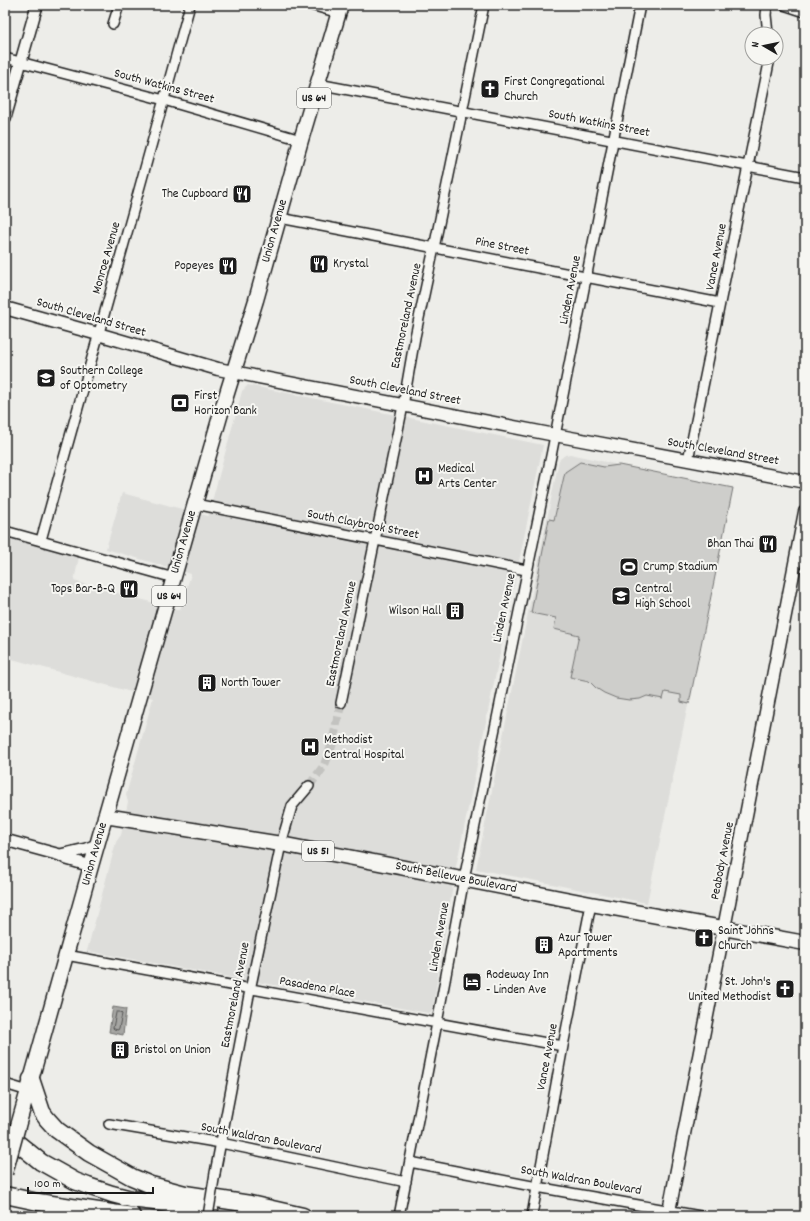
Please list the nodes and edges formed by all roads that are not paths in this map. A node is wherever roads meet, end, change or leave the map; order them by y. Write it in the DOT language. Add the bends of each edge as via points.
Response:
graph roads {
  1 [pos="37,5"];
  2 [pos="119,5"];
  3 [pos="190,5"];
  4 [pos="311,5"];
  5 [pos="484,5"];
  6 [pos="640,5"];
  7 [pos="767,5"];
  8 [pos="784,5"];
  9 [pos="340,9"];
  10 [pos="805,12"];
  11 [pos="113,24"];
  12 [pos="767,26"];
  13 [pos="5,58"];
  14 [pos="20,62"];
  15 [pos="768,66"];
  16 [pos="318,84"];
  17 [pos="164,100"];
  18 [pos="462,112"];
  19 [pos="5,118"];
  20 [pos="301,140"];
  21 [pos="614,140"];
  22 [pos="748,166"];
  23 [pos="805,176"];
  24 [pos="280,218"];
  25 [pos="434,248"];
  26 [pos="587,276"];
  27 [pos="720,303"];
  28 [pos="5,308"];
  29 [pos="98,334"];
  30 [pos="233,373"];
  31 [pos="403,406"];
  32 [pos="555,436"];
  33 [pos="688,460"];
  34 [pos="805,482"];
  35 [pos="195,504"];
  36 [pos="805,512"];
  37 [pos="5,531"];
  38 [pos="41,540"];
  39 [pos="374,540"];
  40 [pos="526,570"];
  41 [pos="174,578"];
  42 [pos="341,703"];
  43 [pos="309,786"];
  44 [pos="106,816"];
  45 [pos="5,840"];
  46 [pos="281,844"];
  47 [pos="97,845"];
  48 [pos="60,855"];
  49 [pos="91,866"];
  50 [pos="464,879"];
  51 [pos="591,904"];
  52 [pos="724,929"];
  53 [pos="805,943"];
  54 [pos="66,955"];
  55 [pos="250,990"];
  56 [pos="437,1023"];
  57 [pos="563,1046"];
  58 [pos="5,1084"];
  59 [pos="30,1085"];
  60 [pos="109,1124"];
  61 [pos="12,1130"];
  62 [pos="221,1142"];
  63 [pos="410,1162"];
  64 [pos="5,1173"];
  65 [pos="406,1182"];
  66 [pos="537,1187"];
  67 [pos="5,1195"];
  68 [pos="669,1213"];
  69 [pos="532,1215"];
  70 [pos="132,1216"];
  71 [pos="208,1216"];
  72 [pos="270,1216"];
  73 [pos="303,1216"];
  74 [pos="399,1216"];
  75 [pos="700,1216"];
  1 -- 14 [label="street"];
  2 -- 11 [label="street"];
  3 -- 17 [label="street, Monroe Avenue"];
  4 -- 9 [label="street"];
  5 -- 18 [label="street, Eastmoreland Avenue"];
  6 -- 21 [label="street, Linden Avenue"];
  7 -- 12 [label="street"];
  8 -- 10 [label="street"];
  9 -- 16 [label="main road, Union Avenue / US 64"];
  13 -- 14 [label="street, South Watkins Street"];
  14 -- 17 [label="street, South Watkins Street"];
  14 -- 19 [label="street"];
  15 -- 22 [label="street, Vance Avenue"];
  16 -- 18 [label="street, South Watkins Street"];
  16 -- 20 [label="main road, Union Avenue / US 64"];
  17 -- 20 [label="street, South Watkins Street"];
  17 -- 29 [label="street, Monroe Avenue"];
  18 -- 21 [label="street, South Watkins Street"];
  18 -- 25 [label="street, Eastmoreland Avenue"];
  20 -- 24 [label="main road, Union Avenue / US 64"];
  21 -- 22 [label="street, South Watkins Street"];
  21 -- 26 [label="street, Linden Avenue"];
  22 -- 23 [label="street, South Watkins Street"];
  22 -- 27 [label="street, Vance Avenue"];
  24 -- 25 [label="street, Pine Street"];
  24 -- 30 [label="main road, Union Avenue / US 64"];
  25 -- 26 [label="street, Pine Street"];
  25 -- 31 [label="street, Eastmoreland Avenue"];
  26 -- 27 [label="street, Pine Street"];
  26 -- 32 [label="street, Linden Avenue"];
  27 -- 33 [label="street, Vance Avenue"];
  28 -- 29 [label="main road, South Cleveland Street"];
  29 -- 30 [label="main road, South Cleveland Street"];
  29 -- 38 [label="street, Monroe Avenue"];
  30 -- 31 [label="main road, South Cleveland Street"];
  30 -- 35 [label="main road, Union Avenue / US 64"];
  31 -- 32 [label="main road, South Cleveland Street"];
  31 -- 39 [label="street, Eastmoreland Avenue"];
  32 -- 33 [label="main road, South Cleveland Street"];
  32 -- 40 [label="street, Linden Avenue"];
  33 -- 34 [label="main road, South Cleveland Street"];
  35 -- 39 [label="street, South Claybrook Street"];
  35 -- 41 [label="main road, Union Avenue / US 64"];
  36 -- 52 [label="main road, Peabody Avenue"];
  37 -- 38 [label="street"];
  38 -- 41 [label="street"];
  39 -- 40 [label="street, South Claybrook Street"];
  39 -- 42 [label="street, Eastmoreland Avenue"];
  40 -- 50 [label="street, Linden Avenue"];
  41 -- 44 [label="main road, Union Avenue / US 64"];
  43 -- 46 [label="street, Eastmoreland Avenue" via="292,806"];
  44 -- 46 [label="main road, South Bellevue Boulevard / US 51"];
  44 -- 47 [label="main road, Union Avenue"];
  45 -- 48 [label="street"];
  46 -- 50 [label="main road, South Bellevue Boulevard / US 51"];
  46 -- 55 [label="street, Eastmoreland Avenue"];
  47 -- 48 [label="street"];
  47 -- 49 [label="main road, Union Avenue"];
  48 -- 49 [label="street"];
  49 -- 54 [label="main road, Union Avenue"];
  50 -- 51 [label="main road, South Bellevue Boulevard / US 51"];
  50 -- 56 [label="street, Linden Avenue"];
  51 -- 52 [label="main road, South Bellevue Boulevard / US 51"];
  51 -- 57 [label="street, Vance Avenue"];
  52 -- 53 [label="main road, South Bellevue Boulevard / US 51"];
  52 -- 68 [label="main road, Peabody Avenue"];
  54 -- 55 [label="street, Pasadena Place"];
  54 -- 59 [label="main road, Union Avenue"];
  55 -- 56 [label="street, Pasadena Place"];
  55 -- 62 [label="street, Eastmoreland Avenue"];
  56 -- 57 [label="street, Pasadena Place"];
  56 -- 63 [label="street, Linden Avenue"];
  57 -- 66 [label="street, Vance Avenue"];
  58 -- 59 [label="street"];
  59 -- 61 [label="main road, Union Avenue"];
  59 -- 73 [label="highway" via="42,1112 57,1130 94,1156 132,1177 185,1194 250,1204"];
  60 -- 62 [label="street, South Waldran Boulevard"];
  61 -- 64 [label="main road, Union Avenue, bridge"];
  61 -- 72 [label="highway" via="41,1162 75,1180 112,1194 131,1199"];
  62 -- 65 [label="street, South Waldran Boulevard"];
  62 -- 71 [label="street, Eastmoreland Avenue, bridge"];
  63 -- 65 [label="street, Linden Avenue"];
  63 -- 66 [label="street, South Waldran Boulevard"];
  65 -- 74 [label="street, Linden Avenue"];
  66 -- 68 [label="street, South Waldran Boulevard"];
  66 -- 69 [label="street, Vance Avenue"];
  67 -- 70 [label="highway"];
  68 -- 75 [label="street, South Waldran Boulevard"];
}
